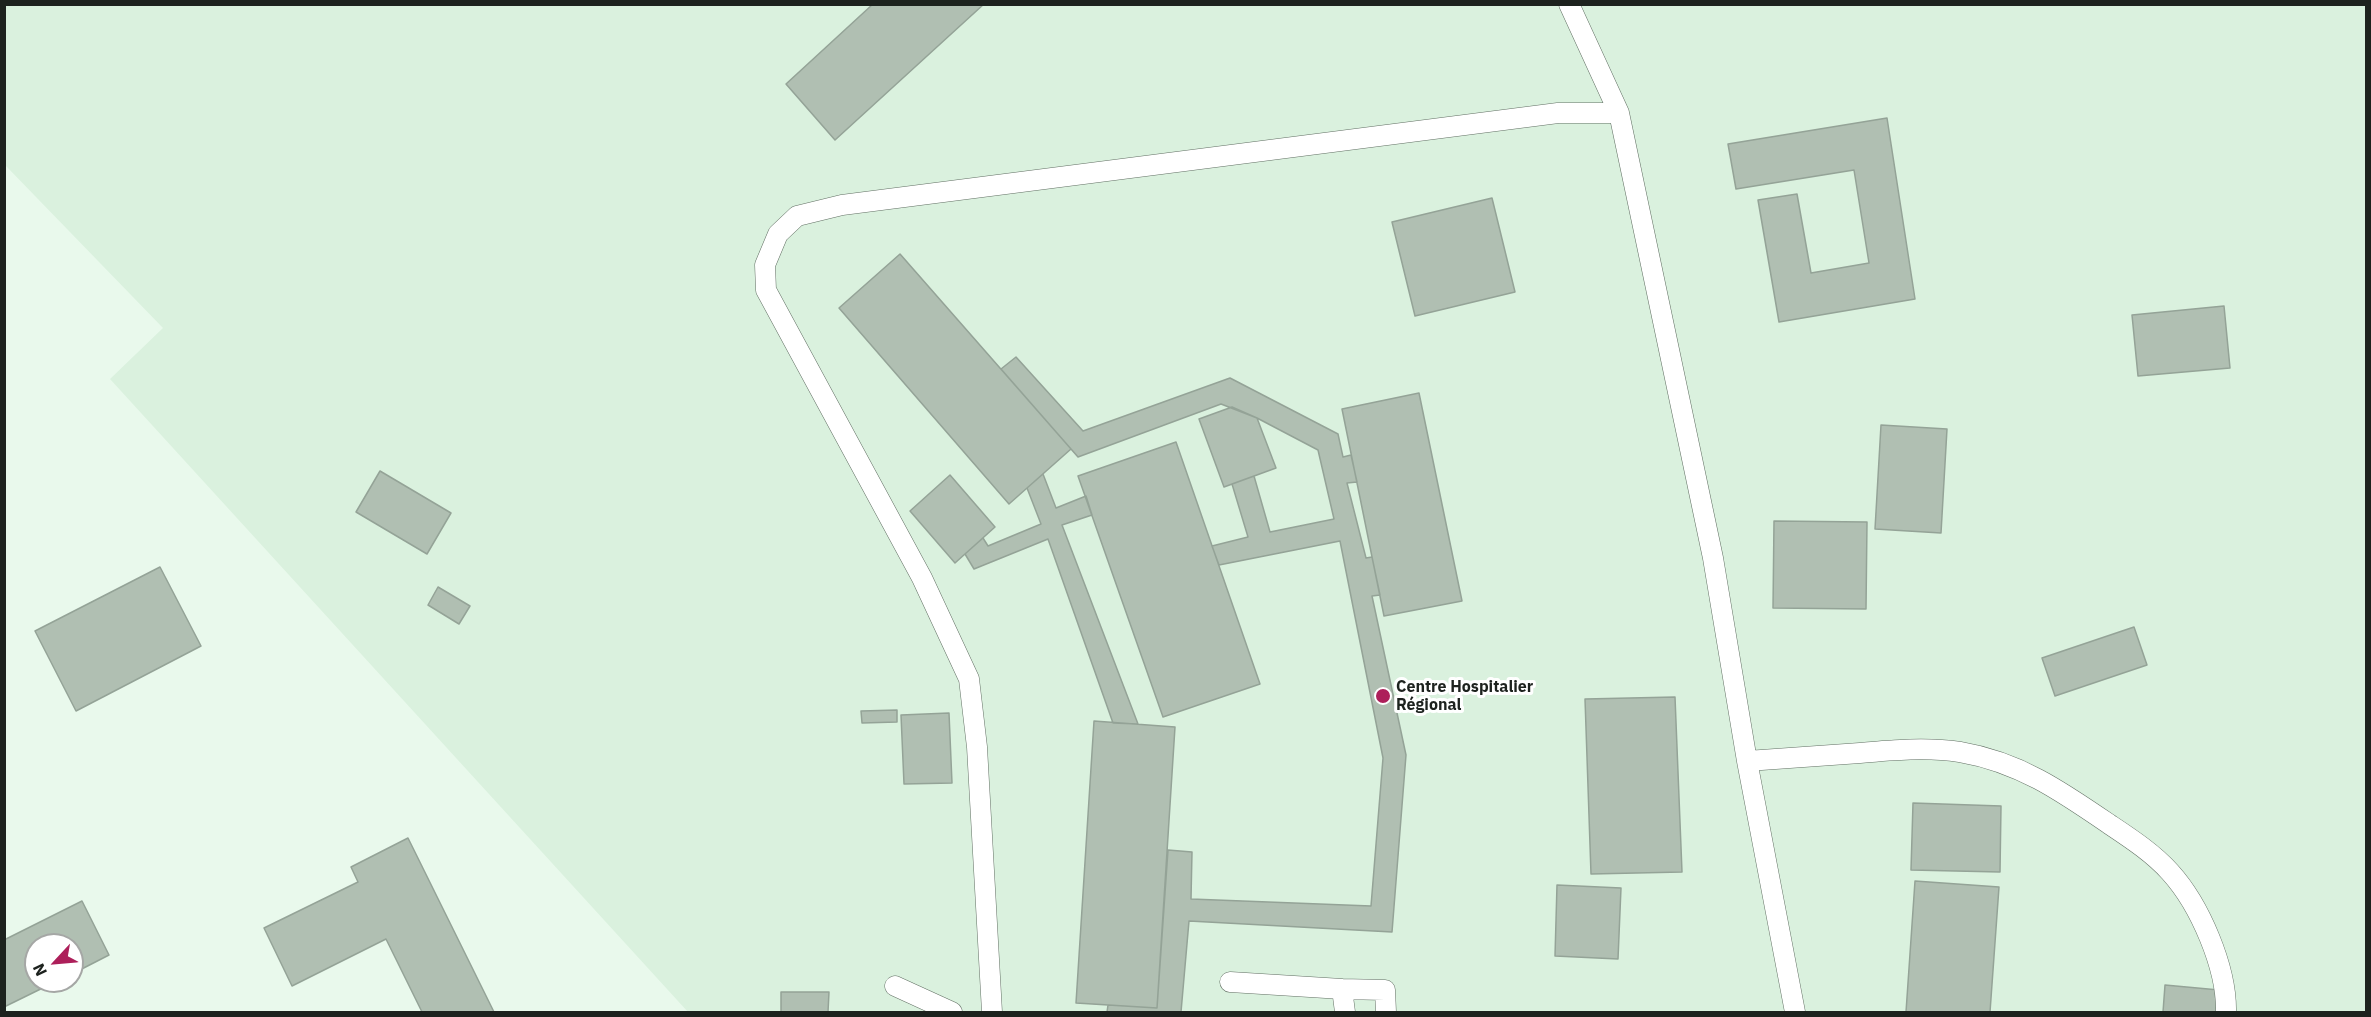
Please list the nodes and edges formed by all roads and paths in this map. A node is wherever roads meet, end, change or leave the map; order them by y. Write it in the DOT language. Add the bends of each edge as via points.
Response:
graph roads {
  1 [pos="1569,4"];
  2 [pos="1619,113"];
  3 [pos="1747,761"];
  4 [pos="1230,982"];
  5 [pos="895,986"];
  6 [pos="1342,989"];
  7 [pos="952,1012"];
  8 [pos="992,1012"];
  9 [pos="1345,1012"];
  10 [pos="1386,1012"];
  11 [pos="1795,1012"];
  12 [pos="2226,1012"];
  1 -- 2 [label="lane"];
  2 -- 3 [label="lane" via="1713,558"];
  2 -- 8 [label="lane" via="1558,113 842,205 797,216 778,234 765,265 766,290 922,578 969,679 977,747"];
  3 -- 11 [label="lane"];
  3 -- 12 [label="lane" via="1906,749 1959,752 2008,764 2054,786 2134,841 2170,872 2197,910 2215,954 2226,995"];
  4 -- 6 [label="lane"];
  5 -- 7 [label="lane"];
  6 -- 9 [label="lane"];
  6 -- 10 [label="lane" via="1385,990"];
}
